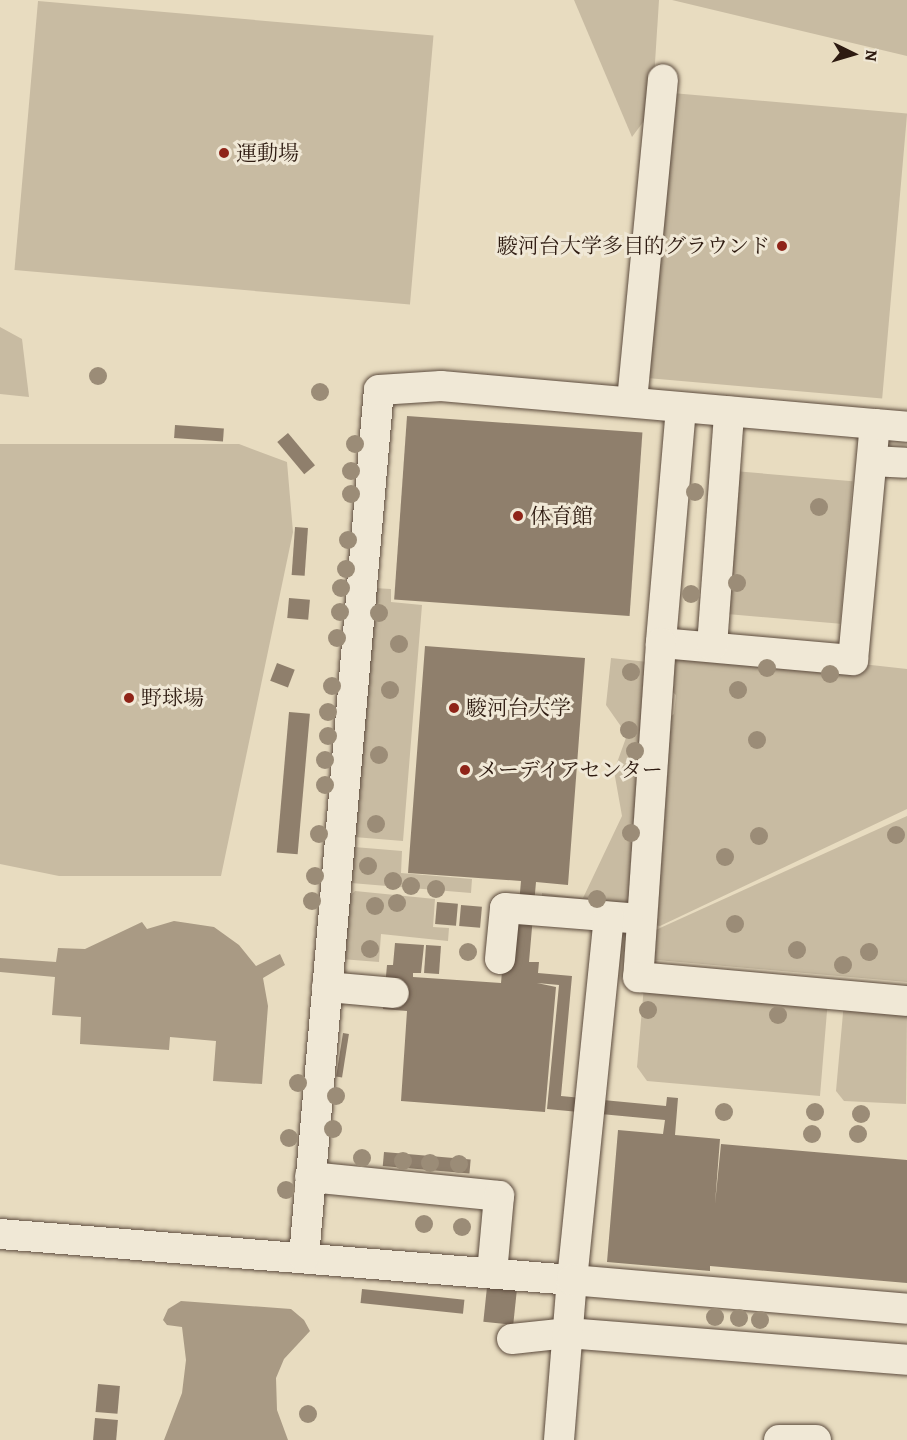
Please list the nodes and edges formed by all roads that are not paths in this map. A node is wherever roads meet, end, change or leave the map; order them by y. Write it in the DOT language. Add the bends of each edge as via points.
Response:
graph roads {
  1 [pos="663,79"];
  2 [pos="632,401"];
  3 [pos="681,408"];
  4 [pos="729,412"];
  5 [pos="875,424"];
  6 [pos="907,427"];
  7 [pos="872,460"];
  8 [pos="905,463"];
  9 [pos="661,644"];
  10 [pos="712,646"];
  11 [pos="609,917"];
  12 [pos="643,920"];
  13 [pos="500,959"];
  14 [pos="327,987"];
  15 [pos="394,993"];
  16 [pos="907,1001"];
  17 [pos="310,1177"];
  18 [pos="0,1234"];
  19 [pos="304,1257"];
  20 [pos="492,1273"];
  21 [pos="572,1280"];
  22 [pos="907,1309"];
  23 [pos="567,1333"];
  24 [pos="512,1339"];
  25 [pos="907,1360"];
  26 [pos="559,1440"];
  27 [pos="779,1440"];
  28 [pos="816,1440"];
  1 -- 2 [label="street"];
  2 -- 3 [label="street"];
  2 -- 14 [label="street" via="441,386 379,390"];
  3 -- 4 [label="street"];
  3 -- 9 [label="street"];
  4 -- 5 [label="street"];
  4 -- 10 [label="street"];
  5 -- 6 [label="street"];
  5 -- 7 [label="street"];
  7 -- 8 [label="street"];
  7 -- 10 [label="street" via="853,660"];
  9 -- 10 [label="street"];
  9 -- 12 [label="street"];
  11 -- 12 [label="street"];
  11 -- 13 [label="street" via="505,908"];
  11 -- 21 [label="street"];
  12 -- 16 [label="street" via="638,977"];
  14 -- 15 [label="street"];
  14 -- 17 [label="street"];
  17 -- 19 [label="street"];
  17 -- 20 [label="street" via="500,1196"];
  18 -- 19 [label="street" via="237,1240"];
  19 -- 20 [label="street"];
  20 -- 21 [label="street"];
  21 -- 22 [label="street"];
  21 -- 23 [label="street"];
  23 -- 24 [label="street"];
  23 -- 25 [label="street"];
  23 -- 26 [label="street"];
  27 -- 28 [label="street"];
}
